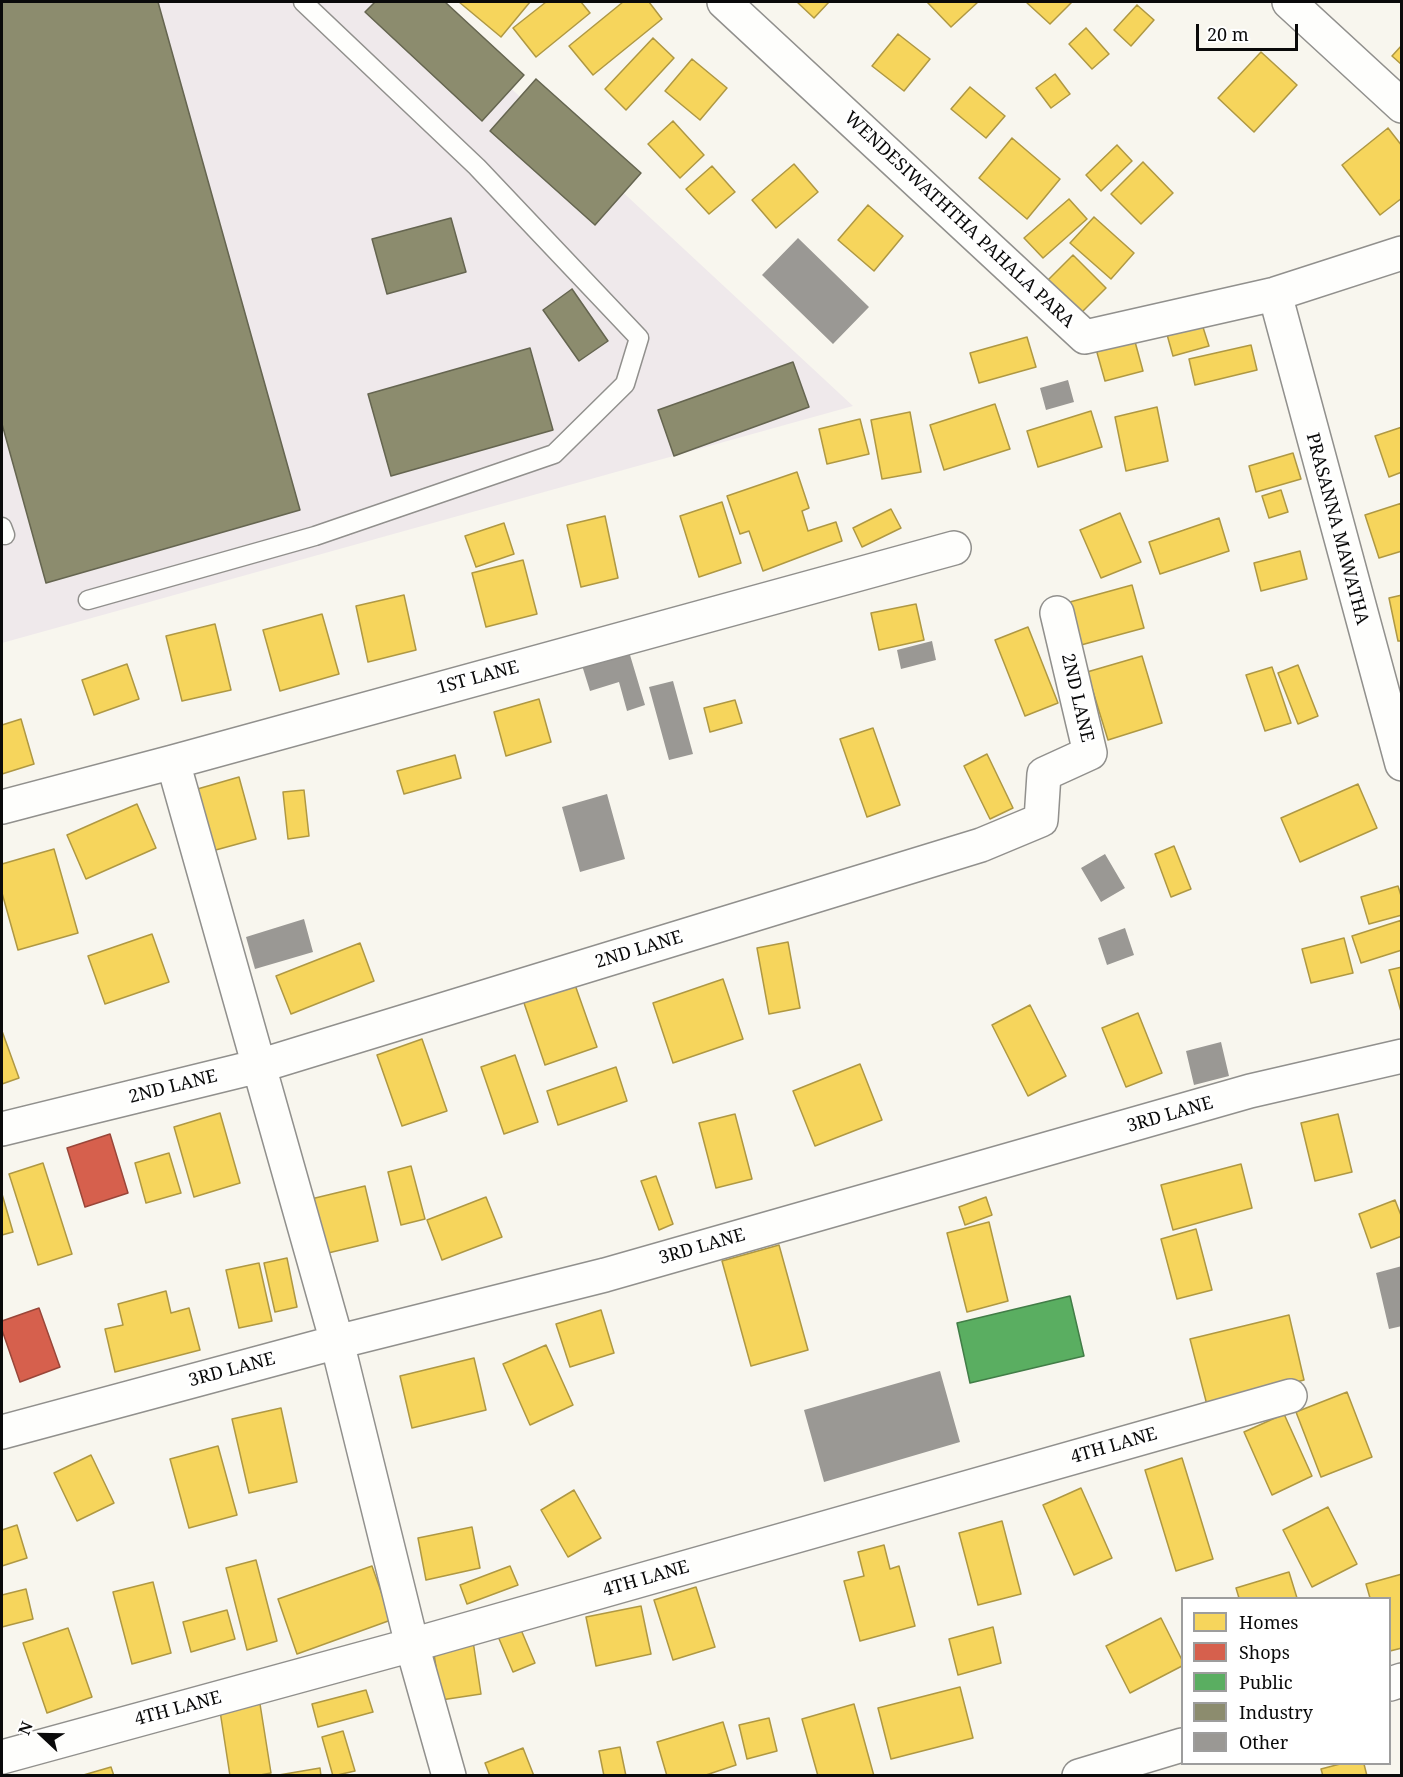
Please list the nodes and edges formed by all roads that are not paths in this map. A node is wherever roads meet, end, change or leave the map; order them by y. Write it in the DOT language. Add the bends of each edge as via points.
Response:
graph roads {
  1 [pos="303,2"];
  2 [pos="724,2"];
  3 [pos="1290,2"];
  4 [pos="1401,106"];
  5 [pos="1401,253"];
  6 [pos="1275,294"];
  7 [pos="954,548"];
  8 [pos="88,600"];
  9 [pos="1057,614"];
  10 [pos="173,762"];
  11 [pos="1401,764"];
  12 [pos="2,807"];
  13 [pos="1401,1056"];
  14 [pos="259,1066"];
  15 [pos="2,1129"];
  16 [pos="338,1342"];
  17 [pos="1290,1396"];
  18 [pos="2,1432"];
  19 [pos="412,1646"];
  20 [pos="1181,1745"];
  21 [pos="2,1757"];
  22 [pos="449,1776"];
  23 [pos="1079,1776"];
  1 -- 8 [label="lane" via="477,167 639,338 625,384 554,454 315,536"];
  2 -- 6 [label="street, WENDESIWATHTHA PAHALA PARA" via="1085,338"];
  3 -- 4 [label="street"];
  5 -- 6 [label="street, WENDESIWATHTHA PAHALA PARA"];
  6 -- 11 [label="street, PRASANNA MAWATHA"];
  7 -- 10 [label="street, 1ST LANE"];
  9 -- 14 [label="street, 2ND LANE" via="1090,753 1044,774 1041,820 981,845"];
  10 -- 12 [label="street, 1ST LANE"];
  10 -- 14 [label="street"];
  13 -- 16 [label="street, 3RD LANE" via="1250,1091 617,1271"];
  14 -- 15 [label="street, 2ND LANE"];
  14 -- 16 [label="street"];
  16 -- 18 [label="street, 3RD LANE"];
  16 -- 19 [label="street"];
  17 -- 19 [label="street, 4TH LANE"];
  19 -- 21 [label="street, 4TH LANE"];
  19 -- 22 [label="street"];
  20 -- 23 [label="street"];
}
